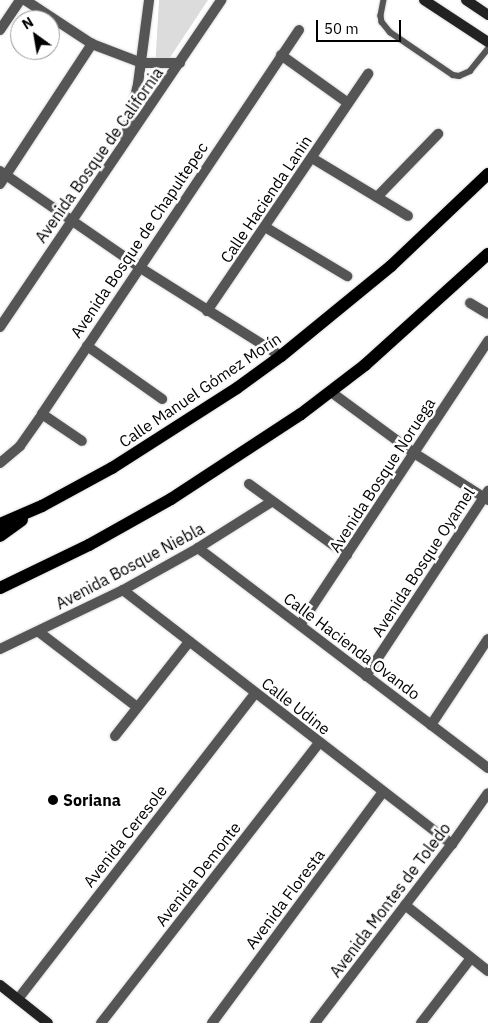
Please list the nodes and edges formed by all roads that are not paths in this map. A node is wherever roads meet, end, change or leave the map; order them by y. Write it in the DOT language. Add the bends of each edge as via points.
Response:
graph roads {
  1 [pos="20,0"];
  2 [pos="25,0"];
  3 [pos="149,0"];
  4 [pos="221,0"];
  5 [pos="384,0"];
  6 [pos="424,0"];
  7 [pos="466,0"];
  8 [pos="488,15"];
  9 [pos="0,30"];
  10 [pos="299,30"];
  11 [pos="488,42"];
  12 [pos="92,44"];
  13 [pos="488,49"];
  14 [pos="281,55"];
  15 [pos="142,63"];
  16 [pos="180,63"];
  17 [pos="368,74"];
  18 [pos="348,103"];
  19 [pos="438,134"];
  20 [pos="122,147"];
  21 [pos="312,158"];
  22 [pos="3,173"];
  23 [pos="488,174"];
  24 [pos="0,184"];
  25 [pos="377,197"];
  26 [pos="408,216"];
  27 [pos="72,219"];
  28 [pos="265,227"];
  29 [pos="488,254"];
  30 [pos="140,267"];
  31 [pos="347,276"];
  32 [pos="470,303"];
  33 [pos="208,312"];
  34 [pos="488,314"];
  35 [pos="0,327"];
  36 [pos="488,341"];
  37 [pos="87,346"];
  38 [pos="281,356"];
  39 [pos="331,392"];
  40 [pos="162,398"];
  41 [pos="42,414"];
  42 [pos="82,441"];
  43 [pos="414,453"];
  44 [pos="0,463"];
  45 [pos="249,484"];
  46 [pos="487,496"];
  47 [pos="271,502"];
  48 [pos="42,506"];
  49 [pos="0,524"];
  50 [pos="0,536"];
  51 [pos="198,548"];
  52 [pos="347,556"];
  53 [pos="0,588"];
  54 [pos="123,590"];
  55 [pos="300,625"];
  56 [pos="39,632"];
  57 [pos="488,639"];
  58 [pos="189,642"];
  59 [pos="0,649"];
  60 [pos="366,676"];
  61 [pos="255,693"];
  62 [pos="137,707"];
  63 [pos="431,725"];
  64 [pos="115,736"];
  65 [pos="319,743"];
  66 [pos="488,768"];
  67 [pos="383,792"];
  68 [pos="488,793"];
  69 [pos="452,844"];
  70 [pos="405,905"];
  71 [pos="471,958"];
  72 [pos="488,971"];
  73 [pos="0,985"];
  74 [pos="18,999"];
  75 [pos="35,1019"];
  76 [pos="48,1023"];
  77 [pos="101,1023"];
  78 [pos="212,1023"];
  79 [pos="315,1023"];
  80 [pos="421,1023"];
  1 -- 9 [label="street"];
  2 -- 12 [label="street"];
  3 -- 15 [label="street"];
  4 -- 16 [label="street, Avenida Bosque de California"];
  5 -- 13 [label="lane" via="382,22 390,32 453,75 470,71"];
  6 -- 11 [label="main road"];
  7 -- 8 [label="main road"];
  10 -- 14 [label="street, Avenida Bosque de Chapultepec"];
  12 -- 15 [label="street"];
  12 -- 22 [label="street"];
  14 -- 18 [label="street"];
  14 -- 30 [label="street, Avenida Bosque de Chapultepec"];
  15 -- 16 [label="street"];
  15 -- 20 [label="street"];
  16 -- 20 [label="street, Avenida Bosque de California"];
  17 -- 18 [label="street, Calle Hacienda Lanin"];
  18 -- 21 [label="street, Calle Hacienda Lanin"];
  19 -- 25 [label="street"];
  20 -- 27 [label="street, Avenida Bosque de California"];
  21 -- 25 [label="street"];
  21 -- 28 [label="street, Calle Hacienda Lanin"];
  22 -- 24 [label="street"];
  22 -- 27 [label="street"];
  23 -- 38 [label="main road, Calle Manuel Gómez Morín" via="391,266"];
  25 -- 26 [label="street"];
  27 -- 30 [label="street"];
  27 -- 35 [label="street, Avenida Bosque de California"];
  28 -- 31 [label="street"];
  28 -- 33 [label="street, Calle Hacienda Lanin"];
  29 -- 39 [label="main road"];
  30 -- 33 [label="street"];
  30 -- 37 [label="street, Avenida Bosque de Chapultepec"];
  32 -- 34 [label="street"];
  33 -- 38 [label="street"];
  36 -- 43 [label="street, Avenida Bosque Noruega"];
  37 -- 40 [label="street"];
  37 -- 41 [label="street, Avenida Bosque de Chapultepec"];
  38 -- 48 [label="main road, Calle Manuel Gómez Morín" via="156,441"];
  39 -- 43 [label="street"];
  39 -- 53 [label="main road" via="171,499"];
  41 -- 42 [label="street"];
  41 -- 44 [label="street, Avenida Bosque de Chapultepec" via="20,446"];
  43 -- 46 [label="street"];
  43 -- 52 [label="street, Avenida Bosque Noruega"];
  45 -- 47 [label="street"];
  46 -- 60 [label="street, Avenida Bosque Oyamel"];
  47 -- 51 [label="street, Avenida Bosque Niebla"];
  47 -- 52 [label="street"];
  48 -- 49 [label="main road, Calle Manuel Gómez Morín"];
  48 -- 50 [label="main road"];
  51 -- 54 [label="street, Avenida Bosque Niebla"];
  51 -- 55 [label="street, Calle Hacienda Ovando"];
  52 -- 55 [label="street, Avenida Bosque Noruega"];
  54 -- 56 [label="street, Avenida Bosque Niebla"];
  54 -- 58 [label="street, Calle Udine"];
  55 -- 60 [label="street, Calle Hacienda Ovando"];
  56 -- 59 [label="street, Avenida Bosque Niebla"];
  56 -- 62 [label="street"];
  57 -- 63 [label="street"];
  58 -- 61 [label="street, Calle Udine"];
  58 -- 62 [label="street"];
  60 -- 63 [label="street, Calle Hacienda Ovando"];
  61 -- 65 [label="street, Calle Udine"];
  61 -- 74 [label="street, Avenida Ceresole"];
  62 -- 64 [label="street"];
  63 -- 66 [label="street, Calle Hacienda Ovando"];
  65 -- 67 [label="street, Calle Udine"];
  65 -- 77 [label="street, Avenida Demonte"];
  67 -- 69 [label="street, Calle Udine"];
  67 -- 78 [label="street, Avenida Floresta"];
  68 -- 69 [label="street, Avenida Montes de Toledo"];
  69 -- 70 [label="street, Avenida Montes de Toledo"];
  70 -- 71 [label="street"];
  70 -- 79 [label="street, Avenida Montes de Toledo"];
  71 -- 72 [label="street"];
  71 -- 80 [label="street"];
  73 -- 74 [label="main road"];
  74 -- 75 [label="main road"];
  75 -- 76 [label="main road"];
}
